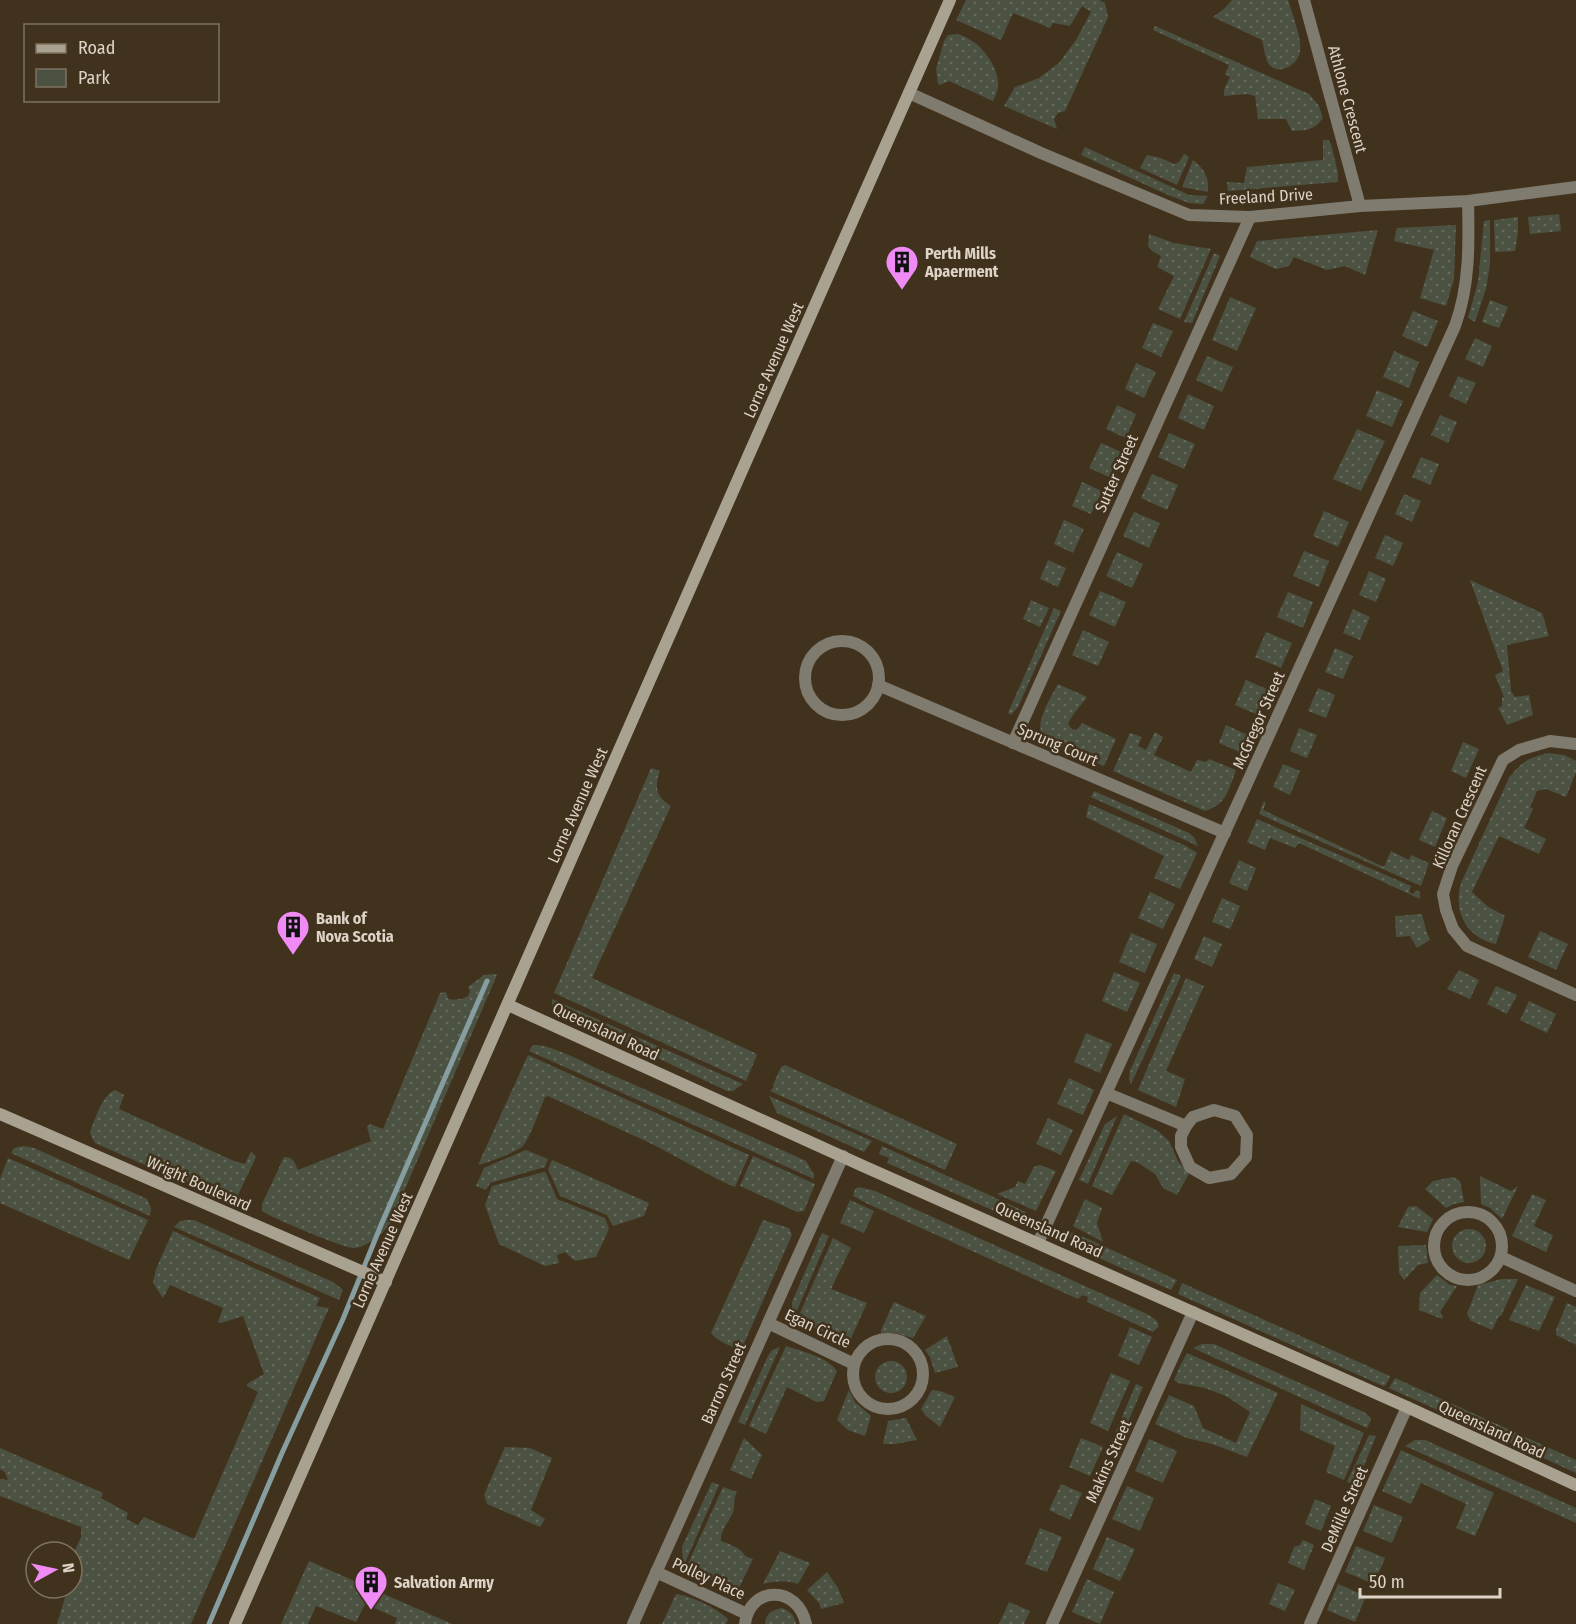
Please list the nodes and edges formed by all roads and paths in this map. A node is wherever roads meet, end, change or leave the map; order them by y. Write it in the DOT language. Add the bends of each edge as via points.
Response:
graph roads {
  1 [pos="950,0"];
  2 [pos="1304,0"];
  3 [pos="909,93"];
  4 [pos="1576,187"];
  5 [pos="1468,201"];
  6 [pos="1360,206"];
  7 [pos="1250,217"];
  8 [pos="878,685"];
  9 [pos="1013,742"];
  10 [pos="1576,744"];
  11 [pos="1225,833"];
  12 [pos="1576,995"];
  13 [pos="508,1005"];
  14 [pos="1106,1093"];
  15 [pos="0,1114"];
  16 [pos="1186,1126"];
  17 [pos="843,1156"];
  18 [pos="1038,1243"];
  19 [pos="1501,1257"];
  20 [pos="386,1282"];
  21 [pos="1576,1291"];
  22 [pos="1193,1312"];
  23 [pos="768,1323"];
  24 [pos="854,1364"];
  25 [pos="1407,1407"];
  26 [pos="1576,1485"];
  27 [pos="656,1572"];
  28 [pos="746,1619"];
  29 [pos="235,1624"];
  30 [pos="633,1624"];
  31 [pos="806,1624"];
  32 [pos="1052,1624"];
  33 [pos="1310,1624"];
  1 -- 3 [label="main road, Lorne Avenue West"];
  2 -- 6 [label="street, Athlone Crescent"];
  3 -- 7 [label="street, Freeland Drive" via="1189,215"];
  3 -- 13 [label="main road, Lorne Avenue West"];
  4 -- 5 [label="street, Freeland Drive"];
  5 -- 6 [label="street, Freeland Drive"];
  5 -- 11 [label="street, McGregor Street" via="1468,269 1455,326"];
  6 -- 7 [label="street, Freeland Drive"];
  7 -- 9 [label="street, Sutter Street"];
  8 -- 8 [label="street" via="878,672 867,651 842,641 819,648 807,665 804,678 816,704 825,711 843,715 865,706"];
  8 -- 9 [label="street, Sprung Court"];
  9 -- 11 [label="street, Sprung Court"];
  10 -- 12 [label="street, Killoran Crescent" via="1550,741 1519,750 1503,760 1443,894 1453,929 1467,945"];
  11 -- 14 [label="street, McGregor Street"];
  13 -- 17 [label="main road, Queensland Road"];
  13 -- 20 [label="main road, Lorne Avenue West"];
  14 -- 16 [label="street"];
  14 -- 18 [label="street, McGregor Street"];
  15 -- 20 [label="main road, Wright Boulevard"];
  16 -- 16 [label="street" via="1180,1147 1190,1167 1209,1178 1231,1174 1246,1157 1247,1135 1235,1116 1214,1110 1193,1117"];
  17 -- 18 [label="main road, Queensland Road"];
  17 -- 23 [label="street, Barron Street"];
  18 -- 22 [label="main road, Queensland Road"];
  19 -- 19 [label="street" via="1497,1228 1481,1214 1458,1213 1446,1219 1436,1233 1433,1250 1439,1266 1460,1280 1483,1278"];
  19 -- 21 [label="street"];
  20 -- 29 [label="main road, Lorne Avenue West"];
  22 -- 25 [label="main road, Queensland Road"];
  22 -- 32 [label="street, Makins Street"];
  23 -- 24 [label="street, Egan Circle"];
  23 -- 27 [label="street, Barron Street"];
  24 -- 24 [label="street, Egan Circle" via="856,1388 877,1407 901,1407 921,1388 921,1362 914,1350 901,1341 879,1340 866,1347"];
  25 -- 26 [label="main road, Queensland Road"];
  25 -- 33 [label="street, DeMille Street"];
  27 -- 28 [label="street, Polley Place"];
  27 -- 30 [label="street, Barron Street"];
  28 -- 31 [label="street, Polley Place" via="759,1600 778,1595 799,1606"];
}
